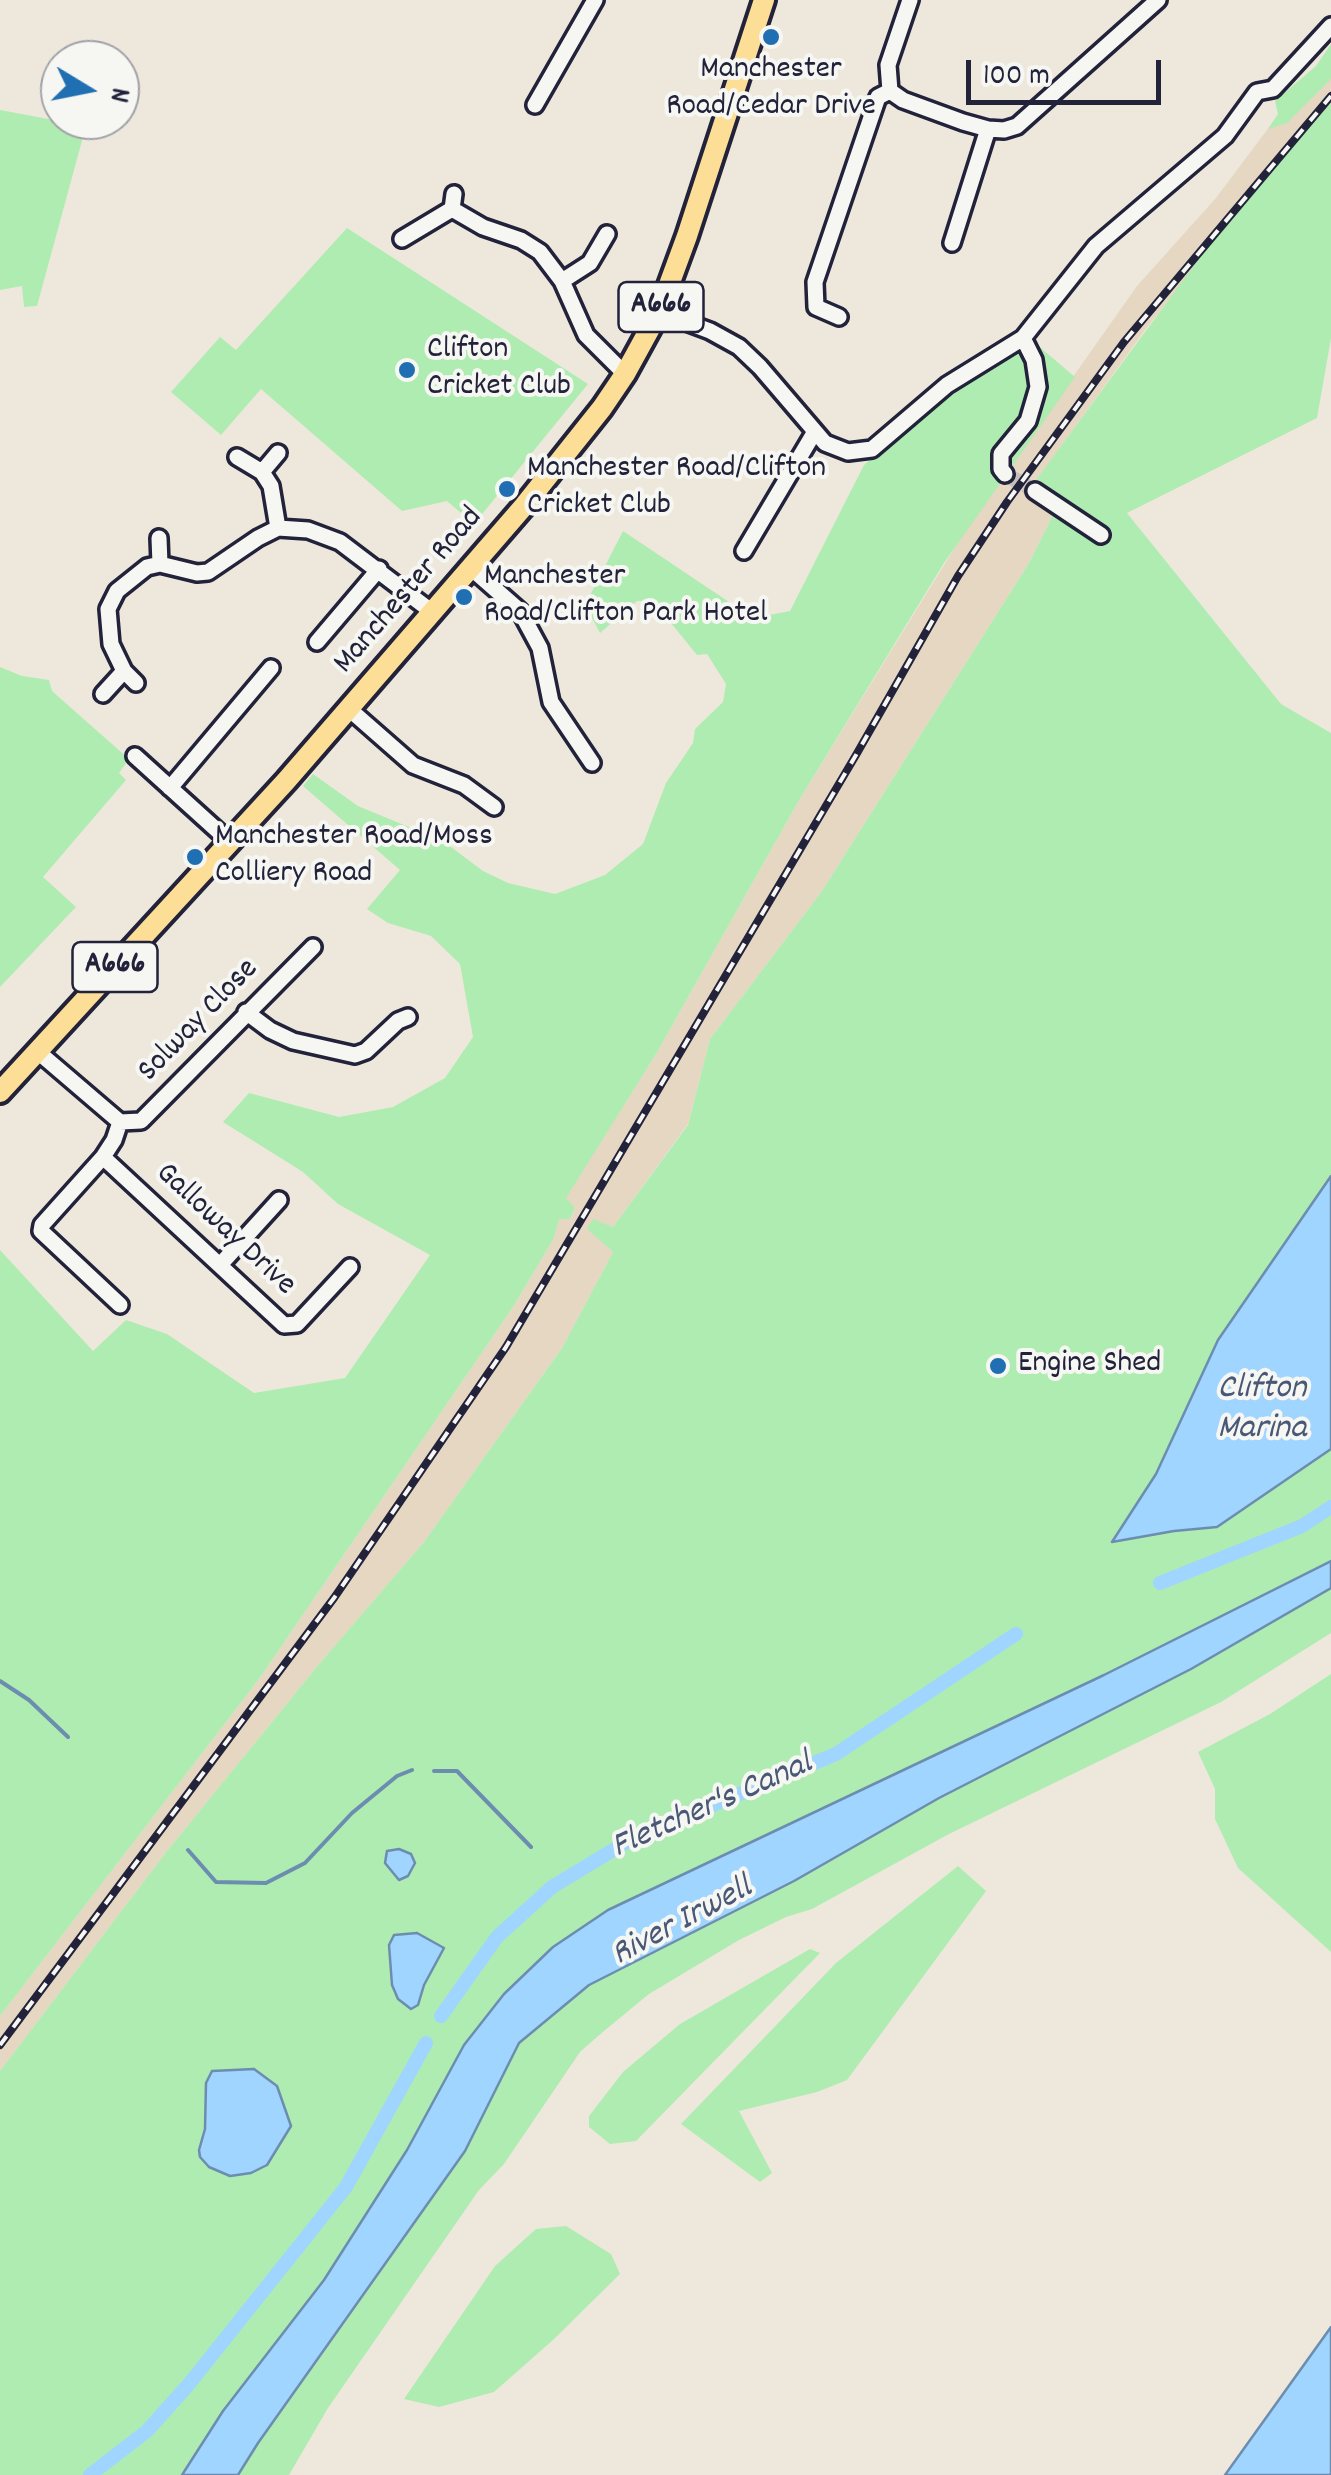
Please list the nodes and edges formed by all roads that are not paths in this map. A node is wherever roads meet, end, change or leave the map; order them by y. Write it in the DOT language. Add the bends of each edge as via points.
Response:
graph roads {
  1 [pos="594,0"];
  2 [pos="764,0"];
  3 [pos="910,0"];
  4 [pos="1158,0"];
  5 [pos="1331,26"];
  6 [pos="890,91"];
  7 [pos="535,105"];
  8 [pos="988,130"];
  9 [pos="607,234"];
  10 [pos="402,239"];
  11 [pos="951,247"];
  12 [pos="562,281"];
  13 [pos="659,312"];
  14 [pos="839,316"];
  15 [pos="1023,338"];
  16 [pos="625,374"];
  17 [pos="814,433"];
  18 [pos="278,454"];
  19 [pos="237,456"];
  20 [pos="262,472"];
  21 [pos="1005,474"];
  22 [pos="1035,492"];
  23 [pos="278,528"];
  24 [pos="1101,536"];
  25 [pos="159,538"];
  26 [pos="744,550"];
  27 [pos="160,564"];
  28 [pos="471,568"];
  29 [pos="379,569"];
  30 [pos="432,610"];
  31 [pos="316,642"];
  32 [pos="271,668"];
  33 [pos="102,694"];
  34 [pos="348,708"];
  35 [pos="135,756"];
  36 [pos="592,763"];
  37 [pos="170,788"];
  38 [pos="494,807"];
  39 [pos="230,842"];
  40 [pos="313,947"];
  41 [pos="246,1012"];
  42 [pos="408,1016"];
  43 [pos="37,1051"];
  44 [pos="0,1092"];
  45 [pos="120,1122"];
  46 [pos="103,1156"];
  47 [pos="280,1200"];
  48 [pos="220,1265"];
  49 [pos="350,1267"];
  50 [pos="120,1305"];
  1 -- 7 [label="street"];
  2 -- 13 [label="main road, Manchester Road / A666"];
  3 -- 6 [label="street" via="888,65"];
  4 -- 8 [label="street" via="1017,126"];
  5 -- 15 [label="street" via="1273,89 1254,88 1225,136 1096,246"];
  6 -- 8 [label="street"];
  6 -- 14 [label="street" via="878,97 815,282 816,307"];
  8 -- 11 [label="street"];
  9 -- 12 [label="street" via="590,263"];
  10 -- 12 [label="street" via="453,202 483,227 532,244"];
  12 -- 16 [label="street" via="586,335"];
  13 -- 16 [label="main road, Manchester Road / A666"];
  13 -- 17 [label="street" via="738,348"];
  15 -- 17 [label="street" via="947,386 872,449 841,450"];
  15 -- 21 [label="street" via="1038,387 1028,421 1001,454"];
  16 -- 28 [label="main road, Manchester Road / A666"];
  17 -- 26 [label="street"];
  18 -- 20 [label="street"];
  19 -- 20 [label="street"];
  20 -- 23 [label="street" via="275,498"];
  22 -- 24 [label="street"];
  23 -- 27 [label="street" via="208,572"];
  23 -- 29 [label="street" via="325,535"];
  25 -- 27 [label="street"];
  27 -- 33 [label="street" via="134,574 108,608 111,644 130,677"];
  28 -- 30 [label="main road, Manchester Road / A666"];
  28 -- 36 [label="street" via="520,611 540,648 551,702"];
  29 -- 30 [label="street"];
  29 -- 31 [label="street" via="326,622"];
  30 -- 34 [label="main road, Manchester Road / A666"];
  32 -- 37 [label="street"];
  34 -- 38 [label="street" via="413,765 464,785"];
  34 -- 39 [label="main road, Manchester Road / A666"];
  35 -- 37 [label="street"];
  37 -- 39 [label="street"];
  39 -- 43 [label="main road, Manchester Road / A666"];
  40 -- 41 [label="street, Solway Close"];
  41 -- 42 [label="street" via="293,1041 355,1055"];
  41 -- 45 [label="street, Solway Close" via="141,1122"];
  43 -- 44 [label="main road, Manchester Road / A666"];
  43 -- 45 [label="street"];
  45 -- 46 [label="street"];
  46 -- 48 [label="street, Galloway Drive"];
  46 -- 50 [label="street" via="41,1231"];
  47 -- 48 [label="street"];
  48 -- 49 [label="street, Galloway Drive" via="291,1327"];
}
